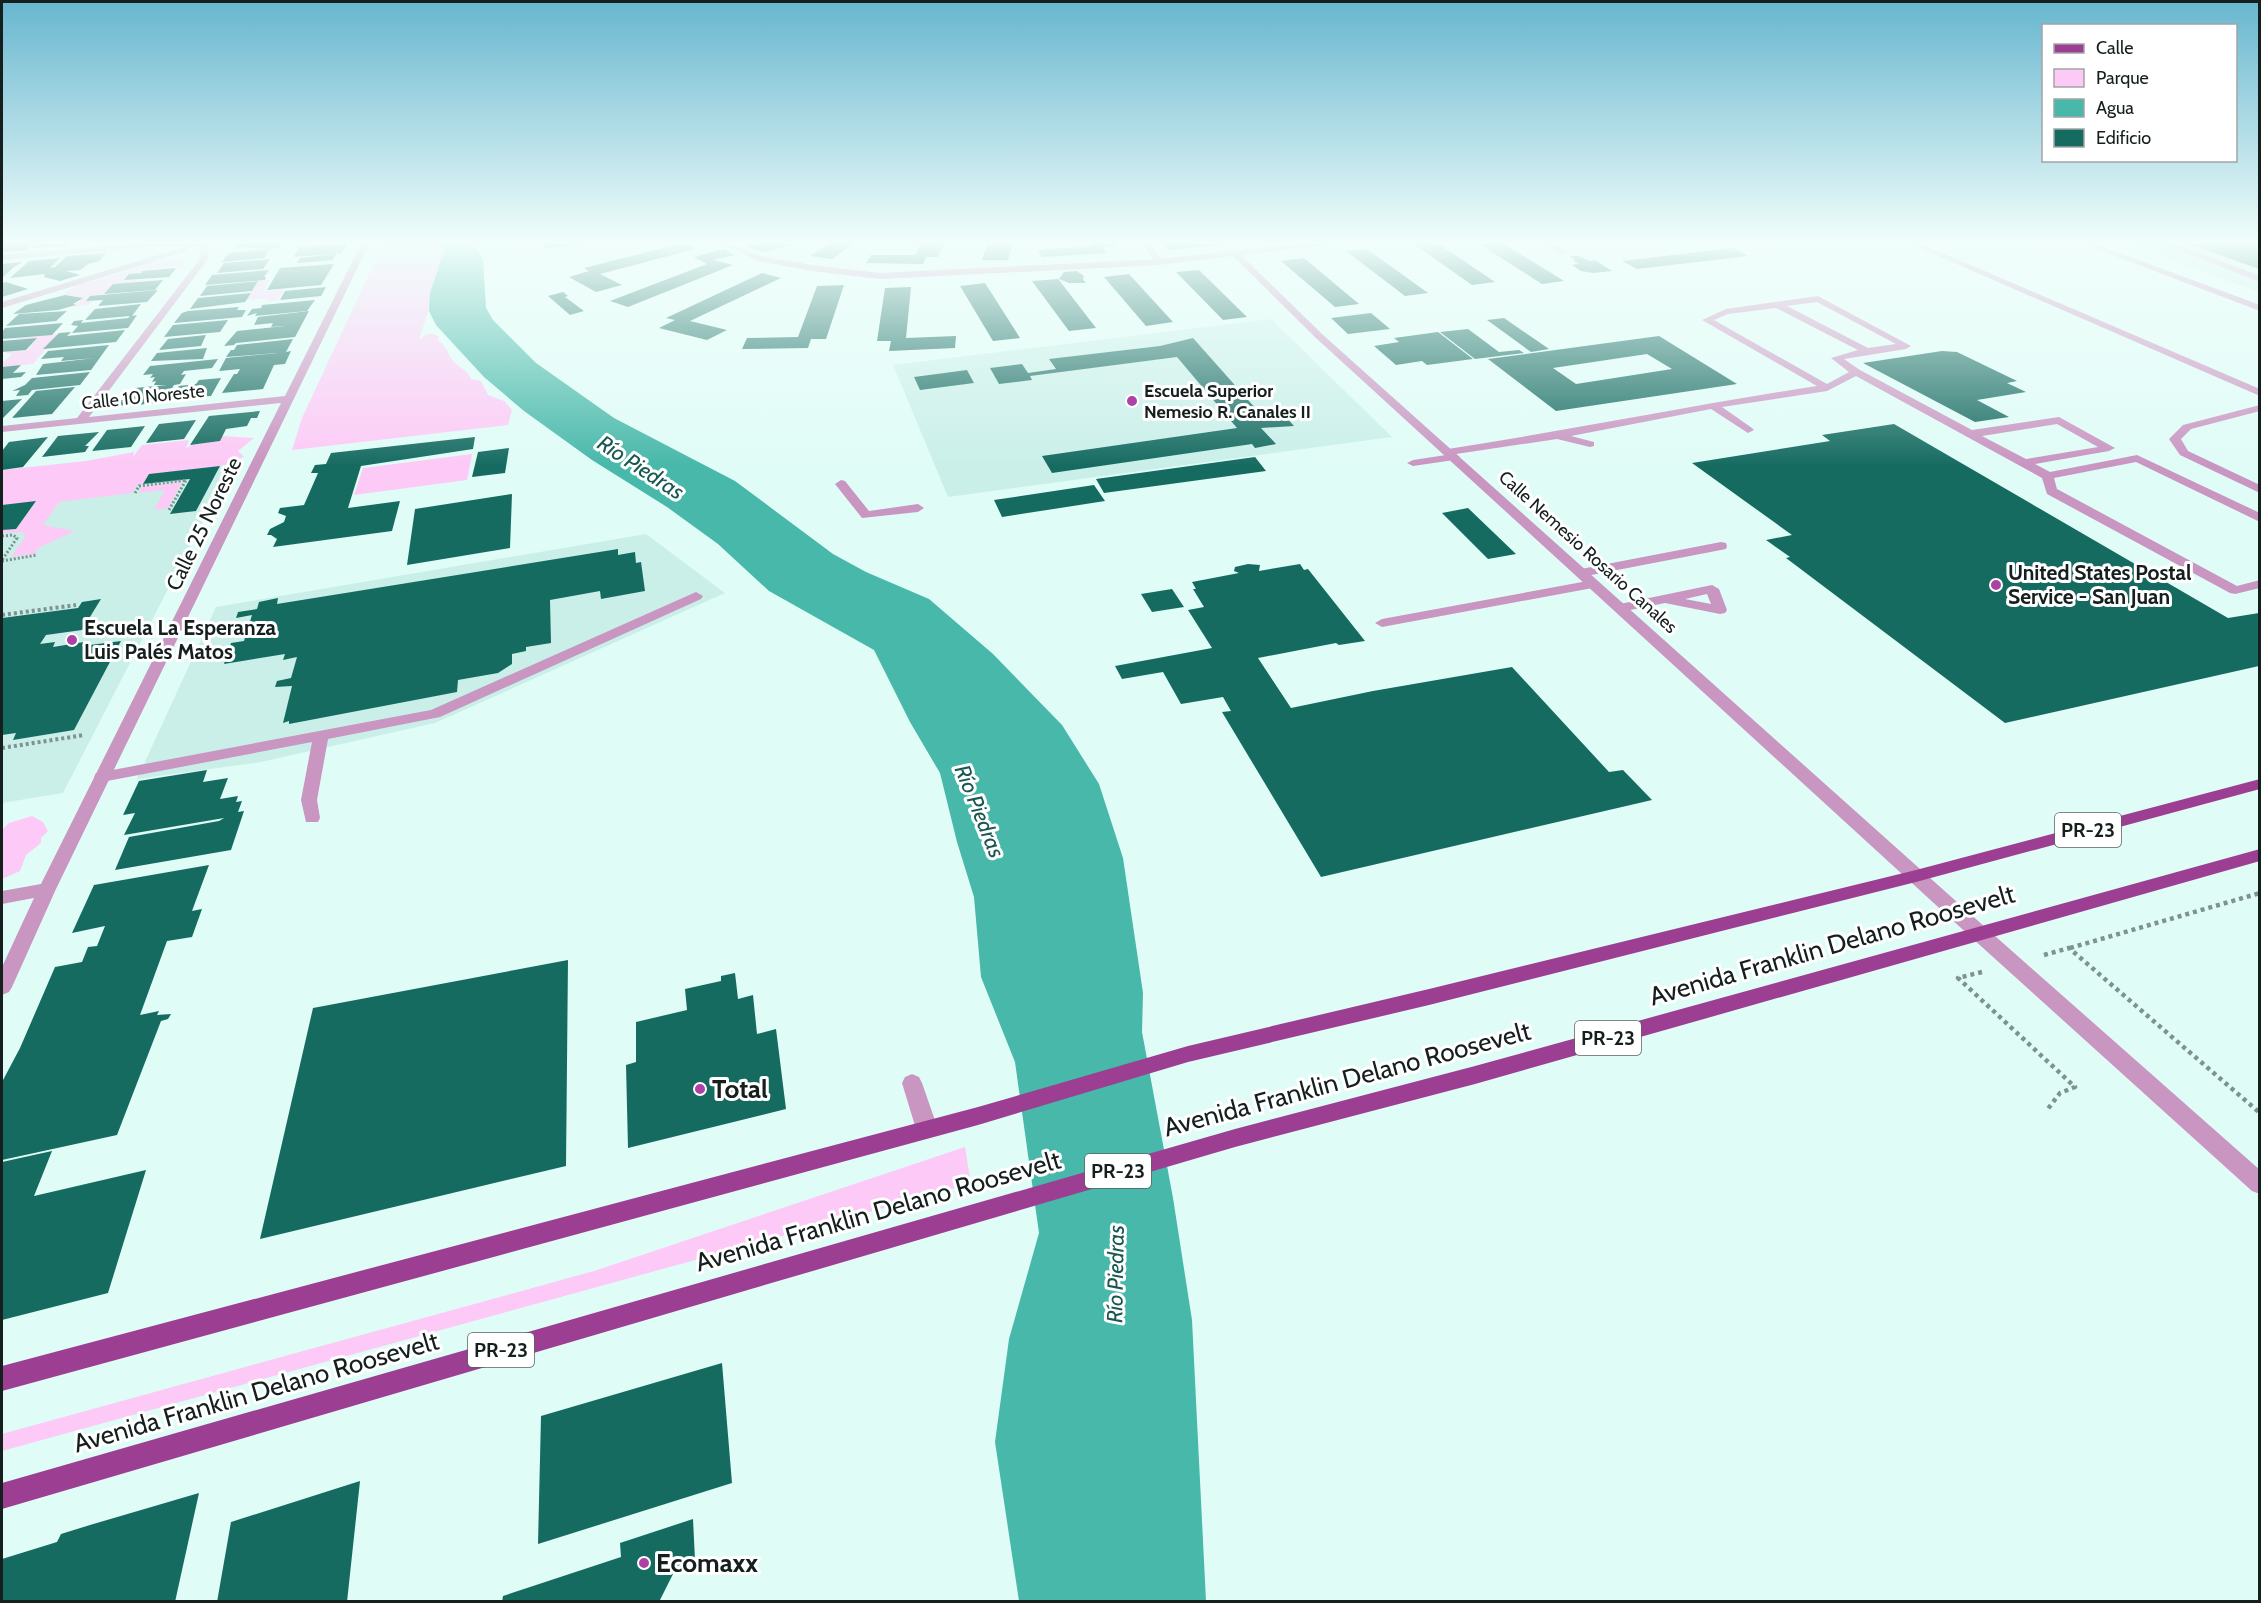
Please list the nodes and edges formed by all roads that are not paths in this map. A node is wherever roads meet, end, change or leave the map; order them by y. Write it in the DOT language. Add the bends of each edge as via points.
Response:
graph roads {
  1 [pos="160,317"];
  2 [pos="329,317"];
  3 [pos="1299,317"];
  4 [pos="1715,317"];
  5 [pos="1801,317"];
  6 [pos="1851,317"];
  7 [pos="2083,317"];
  8 [pos="1867,351"];
  9 [pos="1856,372"];
  10 [pos="1827,388"];
  11 [pos="2259,393"];
  12 [pos="289,399"];
  13 [pos="1713,405"];
  14 [pos="2259,408"];
  15 [pos="81,420"];
  16 [pos="2,429"];
  17 [pos="1748,430"];
  18 [pos="1970,434"];
  19 [pos="1554,436"];
  20 [pos="1590,444"];
  21 [pos="1451,454"];
  22 [pos="1413,463"];
  23 [pos="2024,463"];
  24 [pos="2048,476"];
  25 [pos="841,484"];
  26 [pos="2259,490"];
  27 [pos="918,508"];
  28 [pos="2259,518"];
  29 [pos="1721,546"];
  30 [pos="1581,573"];
  31 [pos="1593,584"];
  32 [pos="2259,584"];
  33 [pos="696,596"];
  34 [pos="1662,598"];
  35 [pos="1620,608"];
  36 [pos="1382,623"];
  37 [pos="321,737"];
  38 [pos="102,777"];
  39 [pos="2259,784"];
  40 [pos="312,818"];
  41 [pos="2259,855"];
  42 [pos="1916,876"];
  43 [pos="47,889"];
  44 [pos="2,897"];
  45 [pos="1979,933"];
  46 [pos="2,987"];
  47 [pos="912,1083"];
  48 [pos="927,1129"];
  49 [pos="2259,1184"];
  50 [pos="2,1378"];
  51 [pos="2,1496"];
  1 -- 15 [label="street"];
  2 -- 12 [label="street, Calle 25 Noreste"];
  3 -- 21 [label="street, Calle Nemesio Rosario Canales"];
  4 -- 10 [label="street" via="1707,320"];
  5 -- 8 [label="street"];
  6 -- 8 [label="street" via="1906,346"];
  7 -- 11 [label="street"];
  8 -- 9 [label="street" via="1836,358"];
  9 -- 10 [label="street"];
  9 -- 18 [label="street"];
  10 -- 13 [label="street"];
  12 -- 15 [label="street, Calle 10 Noreste"];
  12 -- 38 [label="street, Calle 25 Noreste"];
  13 -- 17 [label="street"];
  13 -- 19 [label="street"];
  14 -- 26 [label="street" via="2187,427 2175,439 2184,453"];
  15 -- 16 [label="street, Calle 10 Noreste"];
  18 -- 23 [label="street"];
  18 -- 23 [label="street" via="2059,420 2109,448"];
  19 -- 20 [label="street"];
  19 -- 21 [label="street"];
  21 -- 22 [label="street"];
  21 -- 30 [label="street, Calle Nemesio Rosario Canales"];
  23 -- 24 [label="street"];
  24 -- 28 [label="street" via="2137,458"];
  24 -- 32 [label="street" via="2051,490 2235,590"];
  25 -- 27 [label="street" via="867,514"];
  29 -- 30 [label="street"];
  30 -- 31 [label="street, Calle Nemesio Rosario Canales"];
  31 -- 35 [label="street, Calle Nemesio Rosario Canales"];
  31 -- 36 [label="street"];
  33 -- 37 [label="street" via="435,714"];
  34 -- 34 [label="street" via="1712,589 1720,610"];
  34 -- 35 [label="street"];
  35 -- 42 [label="street, Calle Nemesio Rosario Canales"];
  37 -- 38 [label="street"];
  37 -- 40 [label="street" via="309,800"];
  38 -- 43 [label="street, Calle 25 Noreste"];
  39 -- 42 [label="main road, Avenida Franklin Delano Roosevelt / PR-23"];
  41 -- 45 [label="main road, Avenida Franklin Delano Roosevelt / PR-23"];
  42 -- 45 [label="street, Calle Nemesio Rosario Canales"];
  42 -- 48 [label="main road, Avenida Franklin Delano Roosevelt / PR-23" via="1188,1054"];
  43 -- 44 [label="street"];
  43 -- 46 [label="street, Calle 25 Noreste"];
  45 -- 49 [label="street, Calle Nemesio Rosario Canales"];
  45 -- 51 [label="main road, Avenida Franklin Delano Roosevelt / PR-23" via="1475,1075 1235,1138"];
  47 -- 48 [label="street"];
  48 -- 50 [label="main road, Avenida Franklin Delano Roosevelt / PR-23"];
}
